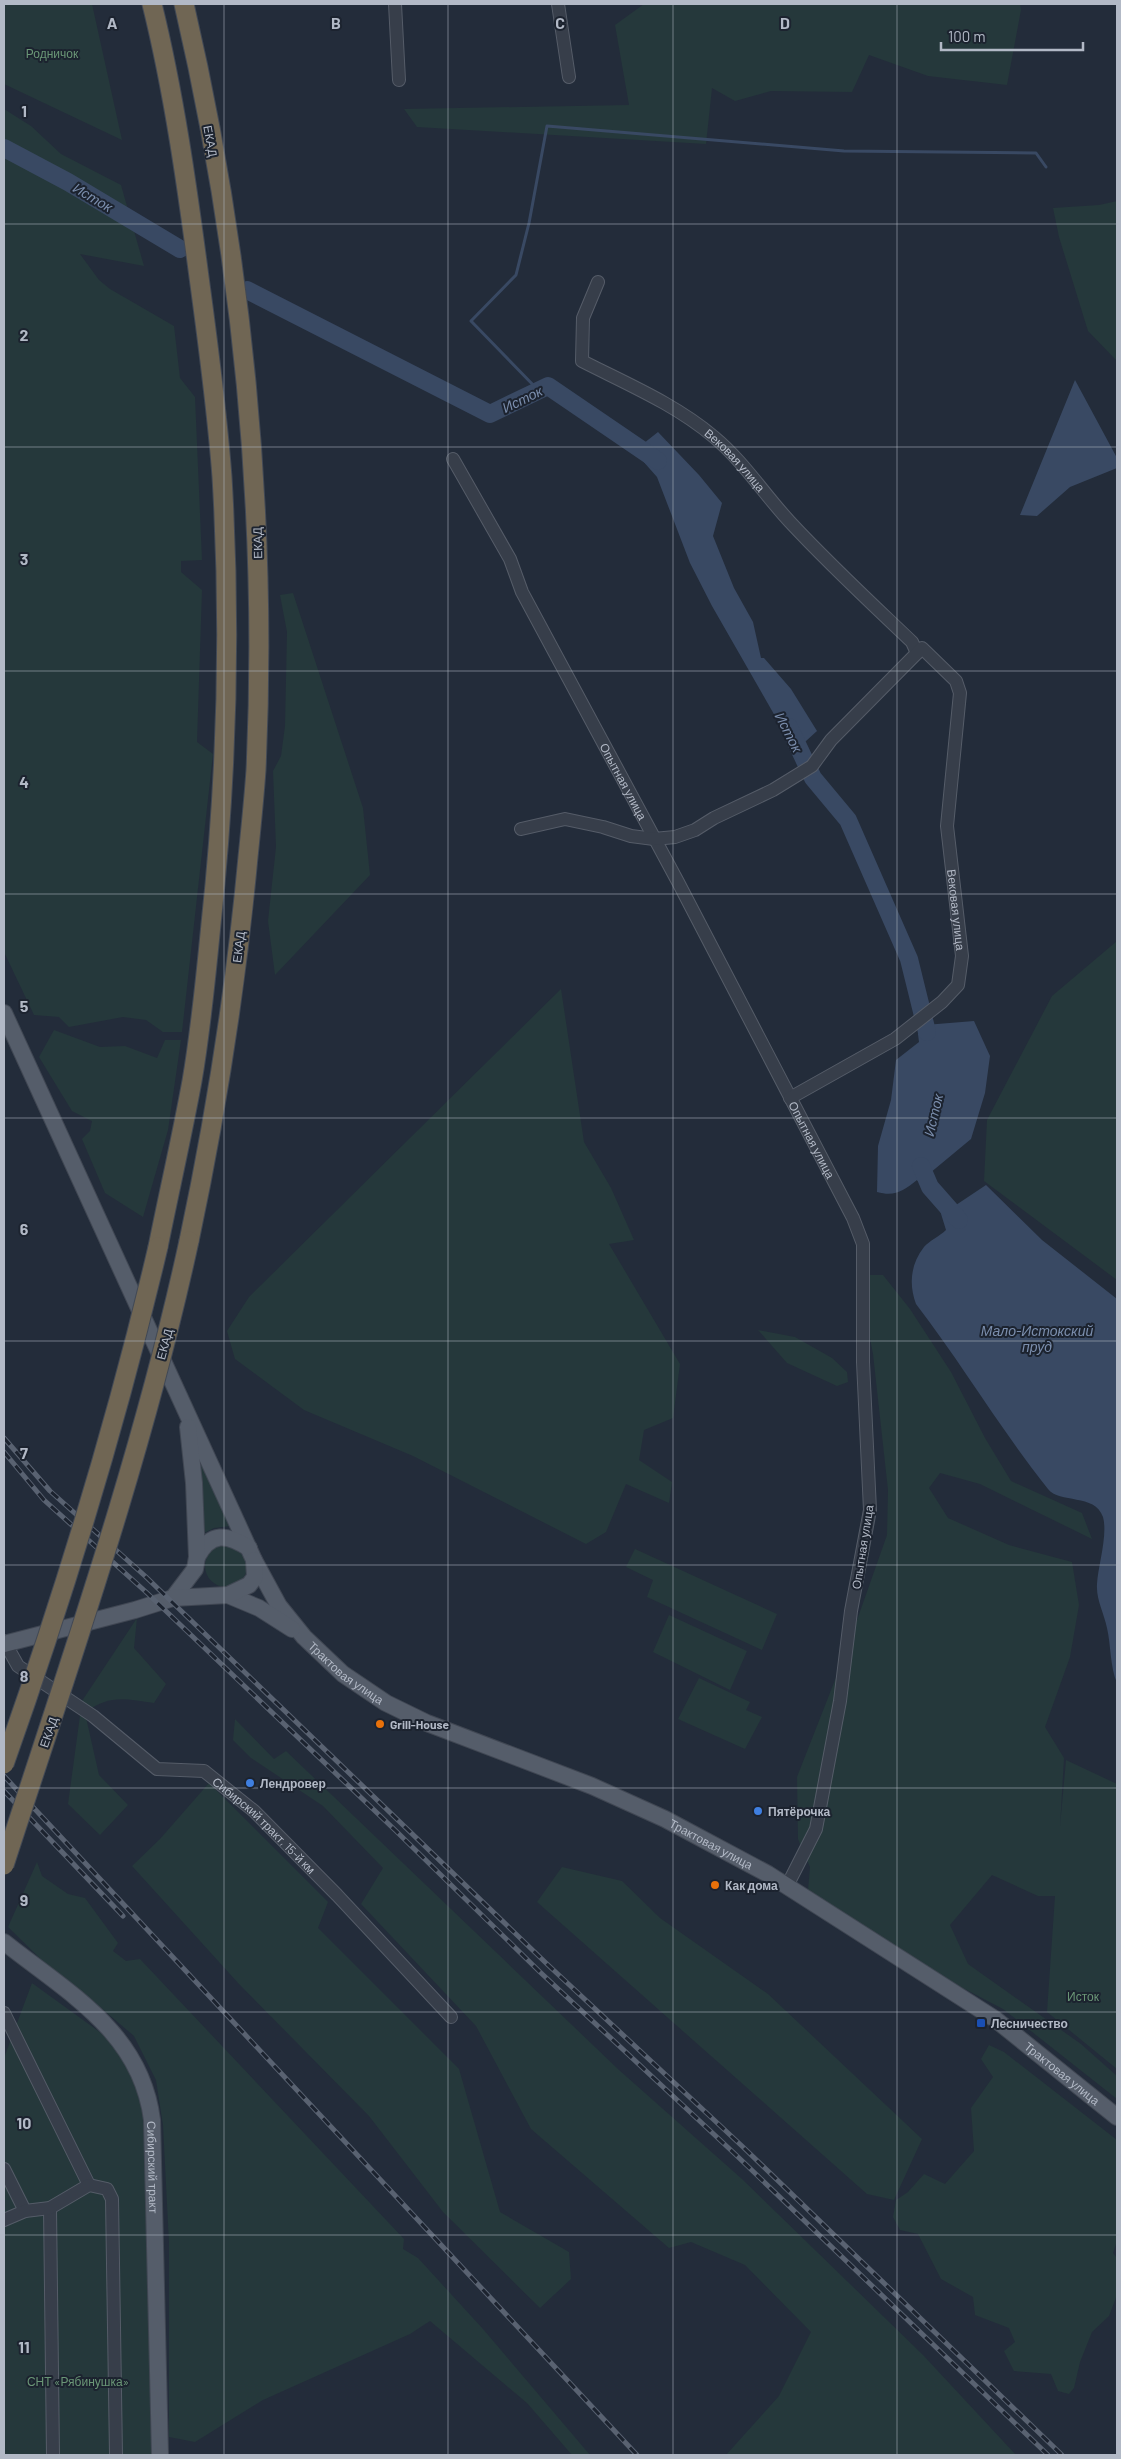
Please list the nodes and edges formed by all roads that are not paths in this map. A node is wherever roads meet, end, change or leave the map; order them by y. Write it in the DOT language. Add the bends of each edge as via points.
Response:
graph roads {
  1 [pos="152,4"];
  2 [pos="184,4"];
  3 [pos="395,4"];
  4 [pos="558,4"];
  5 [pos="569,77"];
  6 [pos="399,80"];
  7 [pos="598,282"];
  8 [pos="453,458"];
  9 [pos="920,650"];
  10 [pos="520,829"];
  11 [pos="654,838"];
  12 [pos="4,1013"];
  13 [pos="790,1098"];
  14 [pos="188,1417"];
  15 [pos="251,1554"];
  16 [pos="196,1563"];
  17 [pos="225,1595"];
  18 [pos="173,1598"];
  19 [pos="304,1637"];
  20 [pos="4,1643"];
  21 [pos="4,1764"];
  22 [pos="4,1864"];
  23 [pos="787,1886"];
  24 [pos="4,1942"];
  25 [pos="4,2013"];
  26 [pos="451,2017"];
  27 [pos="1117,2117"];
  28 [pos="4,2169"];
  29 [pos="89,2186"];
  30 [pos="50,2208"];
  31 [pos="25,2211"];
  32 [pos="4,2220"];
  33 [pos="53,2455"];
  34 [pos="116,2455"];
  35 [pos="160,2455"];
  1 -- 21 [label="highway, bridge" via="191,218 222,475 226,591 224,763 219,850 192,1079 158,1247 90,1501"];
  2 -- 22 [label="highway, ЕКАД, bridge" via="223,208 241,343 256,518 256,772 241,928 212,1134 163,1349 98,1580"];
  3 -- 6 [label="street"];
  4 -- 5 [label="street"];
  7 -- 9 [label="street, Вековая улица" via="583,318 582,361 681,412 715,438 831,565"];
  8 -- 11 [label="street, Опытная улица" via="510,559 522,592"];
  9 -- 11 [label="street" via="831,740 808,769 695,830 675,837"];
  9 -- 13 [label="street, Вековая улица" via="956,682 960,693 947,826 960,939 962,970 958,985 896,1040"];
  10 -- 11 [label="street" via="565,818 631,836"];
  11 -- 13 [label="street, Опытная улица"];
  12 -- 14 [label="main road"];
  13 -- 23 [label="street, Опытная улица" via="853,1218 863,1244 863,1362 870,1510 816,1830"];
  14 -- 15 [label="main road"];
  14 -- 16 [label="main road"];
  15 -- 16 [label="main road" via="233,1538 223,1536 202,1548"];
  15 -- 17 [label="main road" via="255,1577 250,1585"];
  15 -- 19 [label="main road" via="279,1606"];
  16 -- 17 [label="main road" via="205,1586"];
  16 -- 18 [label="main road"];
  17 -- 18 [label="main road"];
  17 -- 19 [label="main road" via="259,1608"];
  18 -- 20 [label="main road"];
  19 -- 23 [label="main road, Трактовая улица" via="343,1674 386,1703 427,1723 553,1770 650,1812"];
  20 -- 26 [label="street, Сибирский тракт, 15-й км" via="18,1666 92,1716 157,1769 204,1771 254,1812"];
  23 -- 27 [label="main road, Трактовая улица" via="995,2019"];
  24 -- 35 [label="main road, Сибирский тракт" via="109,2026 131,2056 149,2095"];
  25 -- 29 [label="street"];
  28 -- 31 [label="street"];
  29 -- 30 [label="street"];
  29 -- 34 [label="street" via="107,2189 112,2199"];
  30 -- 31 [label="street"];
  30 -- 33 [label="street"];
  31 -- 32 [label="street"];
}
